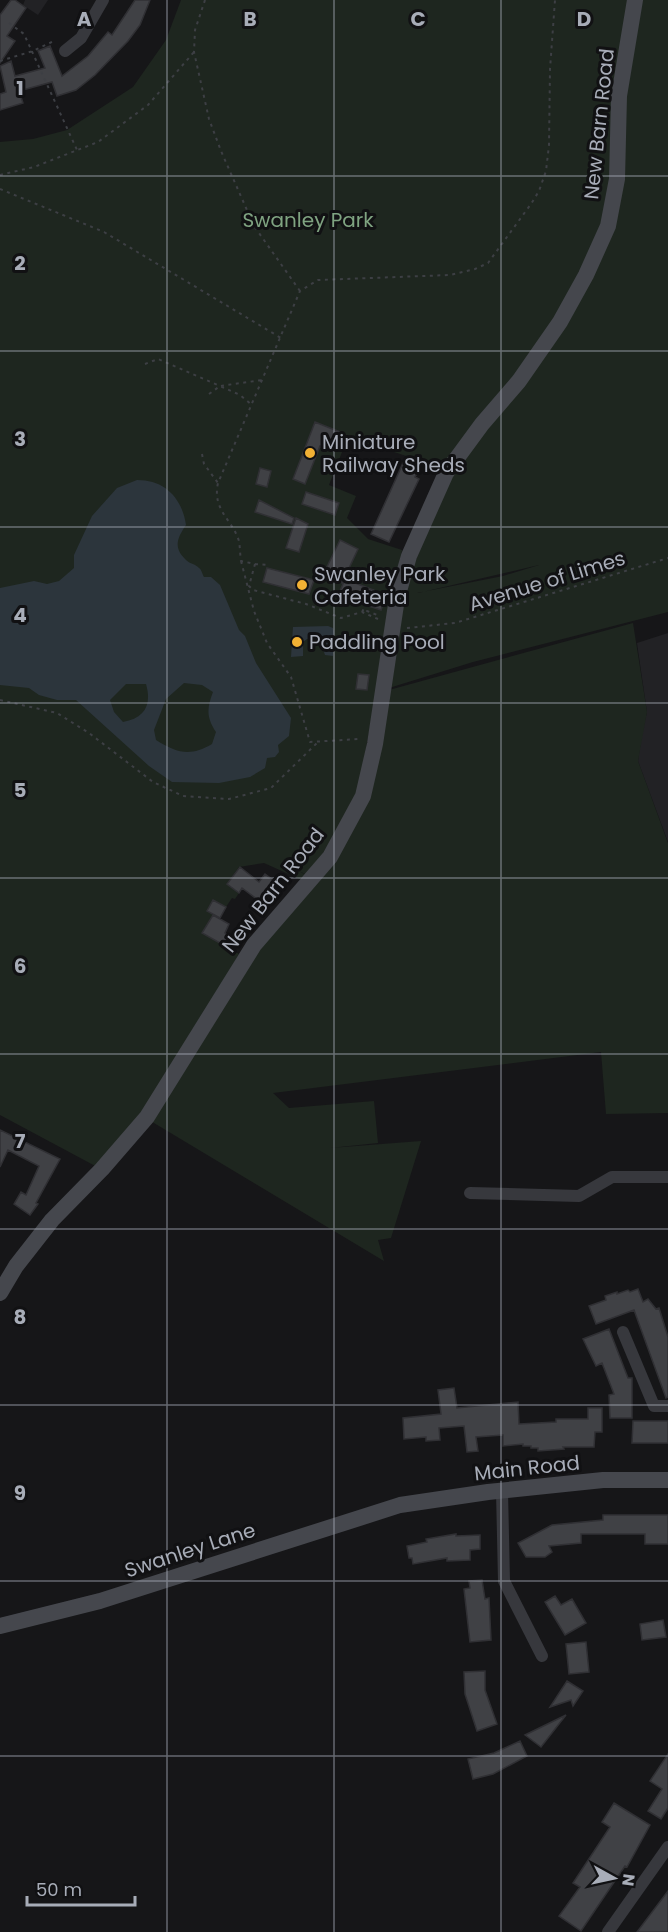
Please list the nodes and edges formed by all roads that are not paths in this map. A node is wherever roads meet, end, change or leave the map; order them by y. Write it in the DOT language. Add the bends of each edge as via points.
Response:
graph roads {
  1 [pos="103,0"];
  2 [pos="635,0"];
  3 [pos="64,51"];
  4 [pos="668,1176"];
  5 [pos="470,1193"];
  6 [pos="0,1293"];
  7 [pos="623,1332"];
  8 [pos="668,1407"];
  9 [pos="668,1480"];
  10 [pos="502,1491"];
  11 [pos="391,1507"];
  12 [pos="0,1626"];
  13 [pos="542,1656"];
  14 [pos="668,1847"];
  15 [pos="608,1932"];
  1 -- 3 [label="street" via="81,38"];
  2 -- 6 [label="street, New Barn Road" via="619,96 617,179 608,226 560,322 446,473 409,555 397,598 375,744 363,796 330,857 254,945 147,1117 52,1220"];
  4 -- 5 [label="street" via="612,1177 579,1196"];
  7 -- 8 [label="street" via="654,1406"];
  9 -- 10 [label="street, Main Road" via="603,1480"];
  10 -- 11 [label="street, Main Road"];
  10 -- 13 [label="street" via="504,1581"];
  11 -- 12 [label="street, Swanley Lane" via="100,1601"];
  14 -- 15 [label="street"];
}
